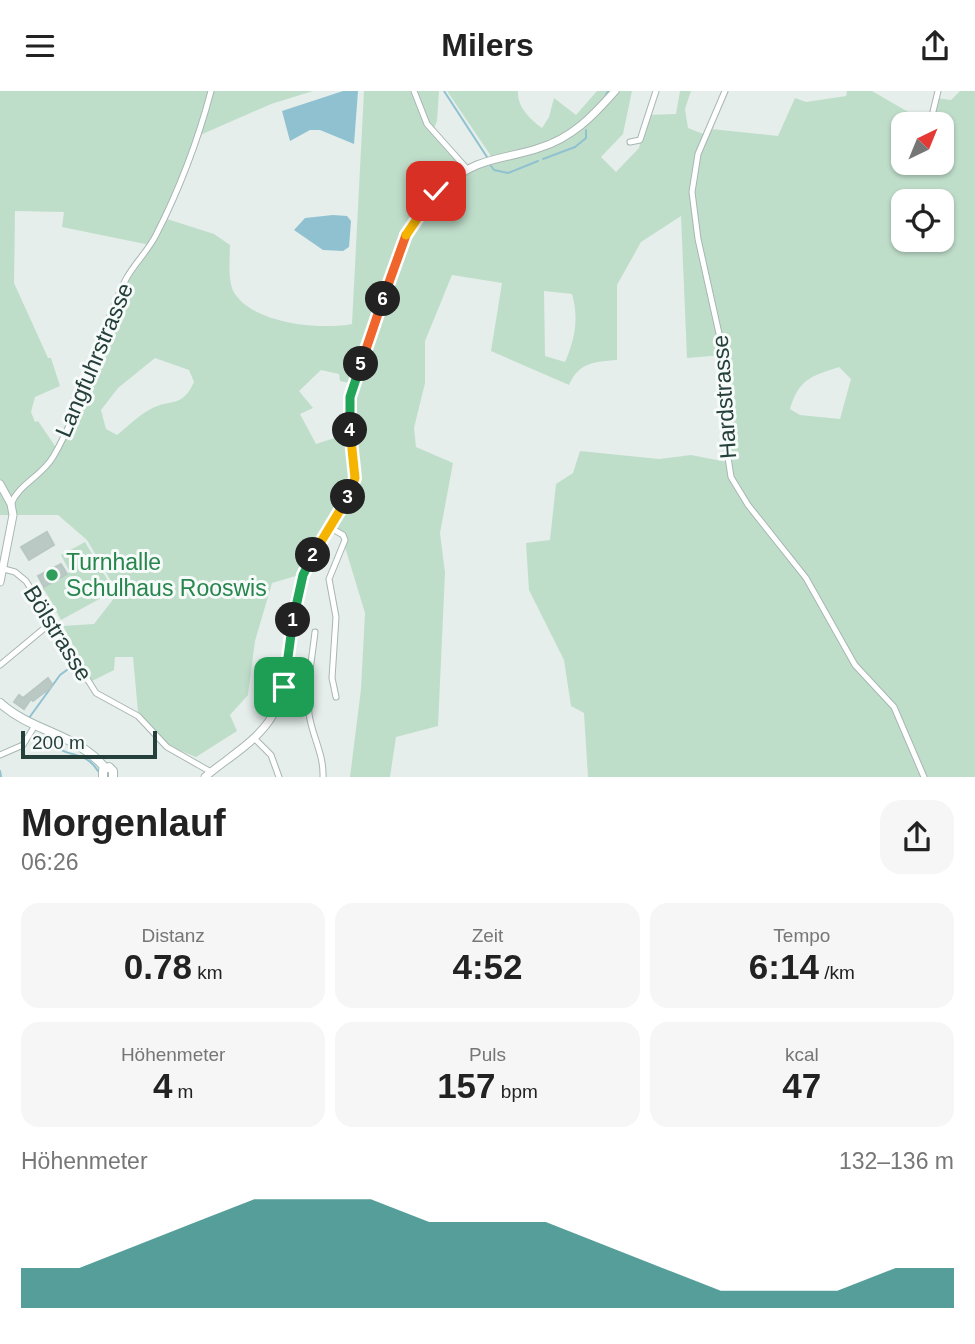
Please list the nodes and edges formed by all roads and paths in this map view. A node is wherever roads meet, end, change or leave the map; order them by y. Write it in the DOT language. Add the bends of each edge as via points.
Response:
graph roads {
  1 [pos="211,91"];
  2 [pos="414,91"];
  3 [pos="615,91"];
  4 [pos="656,91"];
  5 [pos="725,91"];
  6 [pos="938,91"];
  7 [pos="933,112"];
  8 [pos="630,142"];
  9 [pos="468,170"];
  10 [pos="0,484"];
  11 [pos="11,504"];
  12 [pos="329,527"];
  13 [pos="4,569"];
  14 [pos="0,582"];
  15 [pos="54,621"];
  16 [pos="315,632"];
  17 [pos="0,665"];
  18 [pos="336,697"];
  19 [pos="0,703"];
  20 [pos="34,727"];
  21 [pos="254,738"];
  22 [pos="1,755"];
  23 [pos="104,773"];
  24 [pos="208,775"];
  25 [pos="115,776"];
  26 [pos="279,777"];
  27 [pos="323,777"];
  28 [pos="924,777"];
  1 -- 11 [label="street, Langfuhrstrasse" via="198,136 159,228 127,278 53,457"];
  2 -- 9 [label="street" via="427,124"];
  3 -- 9 [label="street" via="565,138"];
  4 -- 8 [label="street" via="640,140"];
  5 -- 28 [label="street, Hardstrasse" via="698,154 692,192 722,347 724,431 731,477 806,578 855,665 894,707"];
  6 -- 7 [label="street"];
  9 -- 12 [label="street" via="436,191 402,244 350,397 355,478"];
  10 -- 11 [label="street"];
  11 -- 13 [label="street" via="13,527"];
  12 -- 18 [label="street" via="345,540 329,579 336,617 332,678"];
  12 -- 21 [label="street" via="303,575 281,700"];
  13 -- 14 [label="street"];
  13 -- 15 [label="street, Bölstrasse" via="23,578"];
  15 -- 17 [label="street"];
  15 -- 24 [label="street, Bölstrasse" via="96,693 138,716 169,749 202,765"];
  16 -- 27 [label="street" via="308,699"];
  19 -- 20 [label="main road"];
  20 -- 22 [label="street" via="23,744"];
  20 -- 23 [label="main road" via="76,742"];
  21 -- 24 [label="street"];
  21 -- 26 [label="street" via="271,755"];
  23 -- 25 [label="main road" via="112,769"];
}
